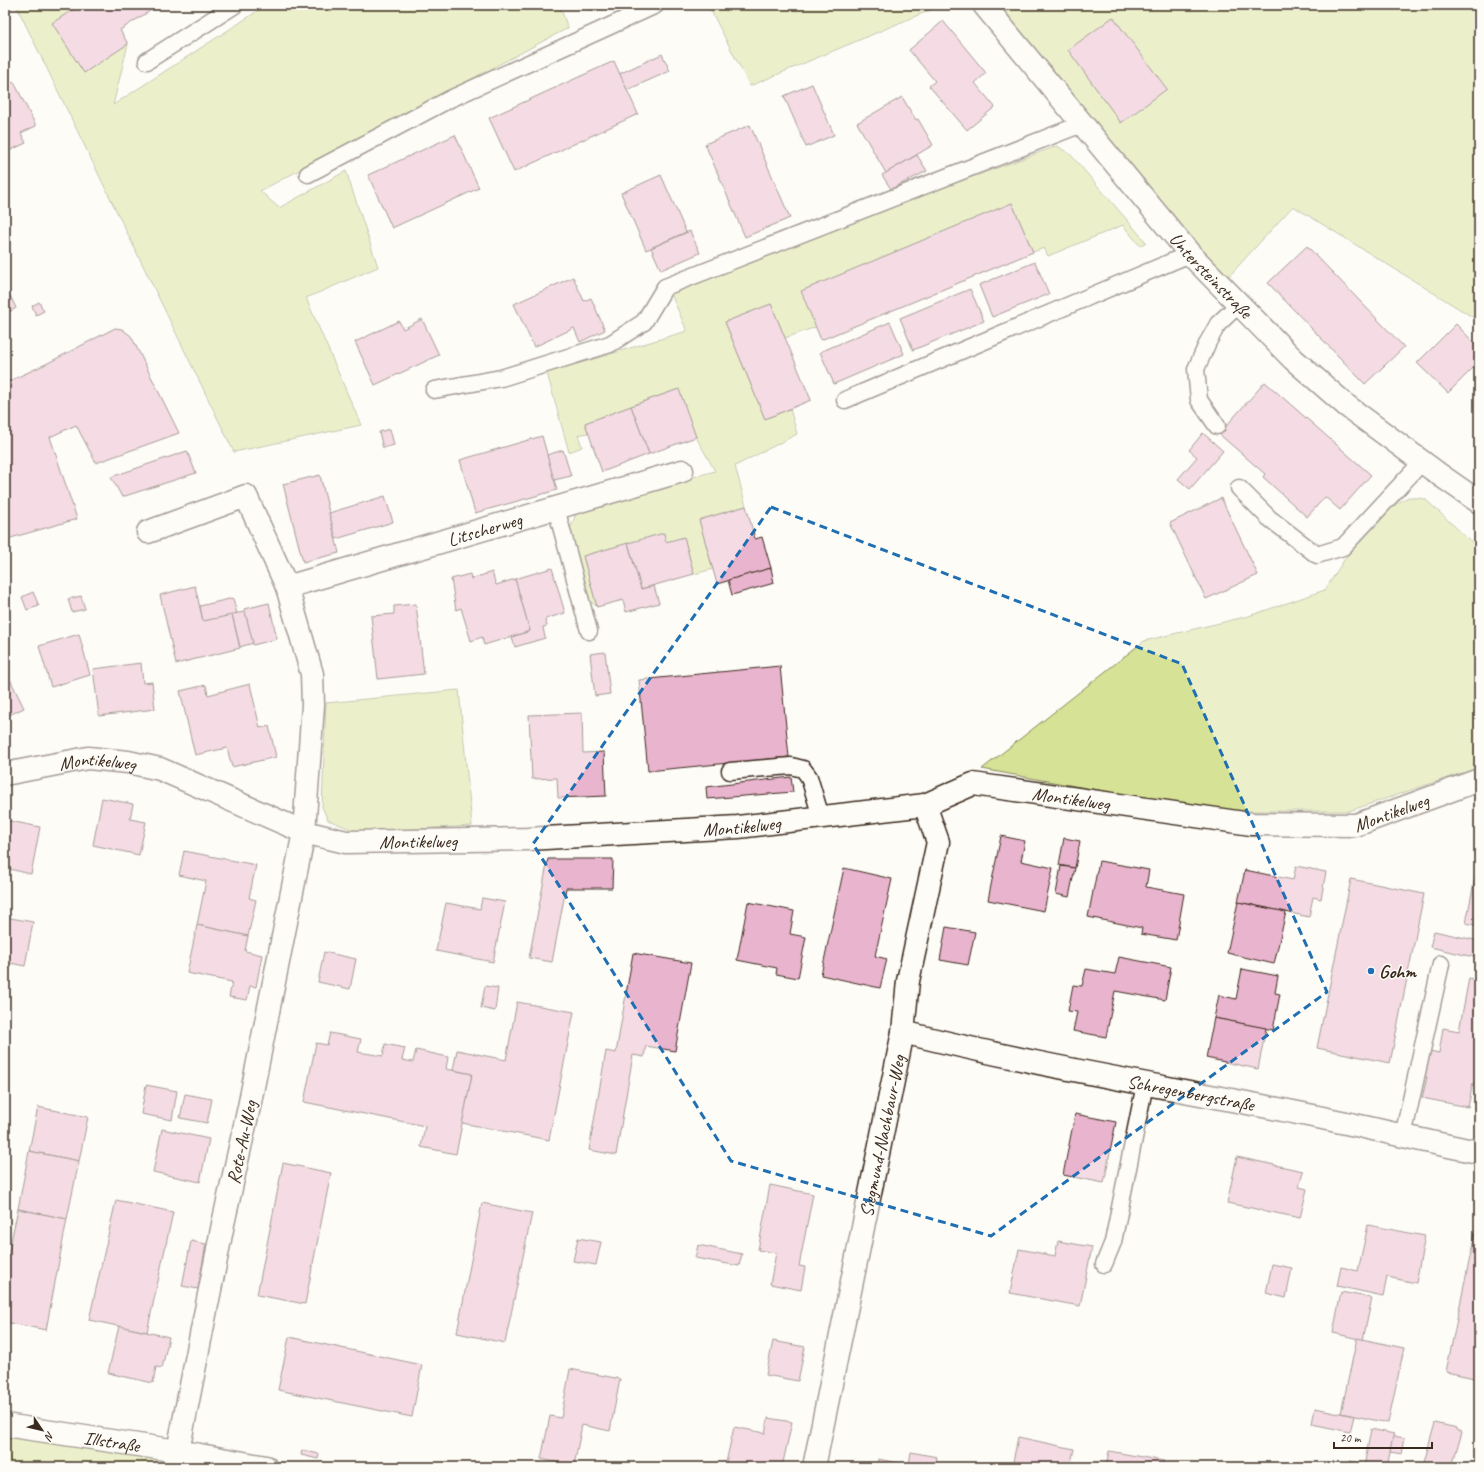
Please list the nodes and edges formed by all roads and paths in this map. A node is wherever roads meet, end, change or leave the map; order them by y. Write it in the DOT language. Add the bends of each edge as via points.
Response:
graph roads {
  1 [pos="236,5"];
  2 [pos="656,5"];
  3 [pos="984,5"];
  4 [pos="147,61"];
  5 [pos="1082,124"];
  6 [pos="308,174"];
  7 [pos="1190,254"];
  8 [pos="1239,304"];
  9 [pos="434,390"];
  10 [pos="845,400"];
  11 [pos="1217,426"];
  12 [pos="1422,462"];
  13 [pos="682,471"];
  14 [pos="1239,488"];
  15 [pos="1479,502"];
  16 [pos="556,508"];
  17 [pos="148,532"];
  18 [pos="287,587"];
  19 [pos="589,631"];
  20 [pos="730,770"];
  21 [pos="5,774"];
  22 [pos="1479,780"];
  23 [pos="926,805"];
  24 [pos="821,818"];
  25 [pos="304,832"];
  26 [pos="1441,964"];
  27 [pos="903,1032"];
  28 [pos="1145,1084"];
  29 [pos="1403,1136"];
  30 [pos="1478,1148"];
  31 [pos="1104,1264"];
  32 [pos="5,1425"];
  33 [pos="178,1451"];
  34 [pos="266,1467"];
  35 [pos="814,1467"];
  1 -- 4 [label="lane"];
  2 -- 6 [label="lane" via="450,99"];
  3 -- 5 [label="street, Untersteinstraße"];
  5 -- 7 [label="street, Untersteinstraße"];
  5 -- 9 [label="lane" via="665,287 644,322 610,344 501,378"];
  7 -- 8 [label="street, Untersteinstraße"];
  7 -- 10 [label="lane"];
  8 -- 11 [label="lane" via="1218,324 1196,369 1199,400"];
  8 -- 12 [label="street, Untersteinstraße" via="1293,359 1347,406"];
  12 -- 14 [label="lane" via="1343,547 1317,555 1269,518"];
  12 -- 15 [label="street, Untersteinstraße"];
  13 -- 16 [label="street, Litscherweg"];
  16 -- 18 [label="street, Litscherweg"];
  16 -- 19 [label="lane"];
  17 -- 18 [label="street" via="246,496"];
  18 -- 25 [label="street" via="312,674 313,705"];
  20 -- 24 [label="lane" via="791,766 803,769 809,777"];
  21 -- 25 [label="street, Montikelweg" via="88,758 128,762 160,769"];
  22 -- 23 [label="street, Montikelweg" via="1356,825 1252,824 973,784"];
  23 -- 24 [label="street, Montikelweg"];
  23 -- 27 [label="street, Siegmund-Nachbaur-Weg" via="938,842 908,981"];
  24 -- 25 [label="street, Montikelweg" via="738,827 528,839 346,842"];
  25 -- 33 [label="street, Rote-Au-Weg"];
  26 -- 29 [label="lane"];
  27 -- 28 [label="street, Schregenbergstraße"];
  27 -- 35 [label="street, Siegmund-Nachbaur-Weg"];
  28 -- 29 [label="street, Schregenbergstraße"];
  28 -- 31 [label="lane" via="1113,1242"];
  29 -- 30 [label="street, Schregenbergstraße"];
  32 -- 33 [label="street, Illstraße"];
  33 -- 34 [label="street, Illstraße"];
}
